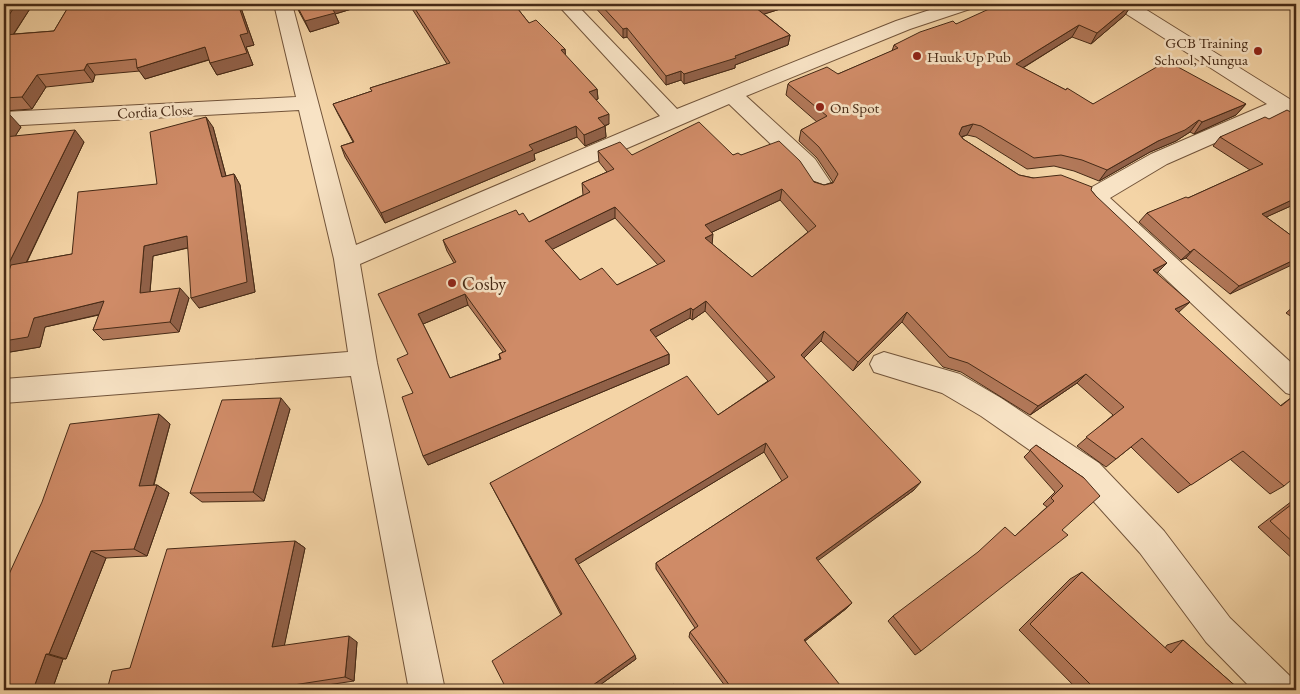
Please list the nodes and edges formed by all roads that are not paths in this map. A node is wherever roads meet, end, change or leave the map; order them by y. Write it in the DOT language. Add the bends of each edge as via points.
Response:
graph roads {
  1 [pos="282,4"];
  2 [pos="566,4"];
  3 [pos="966,4"];
  4 [pos="1124,4"];
  5 [pos="732,95"];
  6 [pos="307,103"];
  7 [pos="1291,108"];
  8 [pos="674,118"];
  9 [pos="4,119"];
  10 [pos="821,186"];
  11 [pos="347,259"];
  12 [pos="364,363"];
  13 [pos="884,364"];
  14 [pos="1296,384"];
  15 [pos="4,391"];
  16 [pos="427,690"];
  17 [pos="1278,690"];
  1 -- 6 [label="street"];
  2 -- 8 [label="street"];
  3 -- 5 [label="street" via="903,25"];
  4 -- 7 [label="street"];
  5 -- 8 [label="street"];
  5 -- 10 [label="street" via="807,165"];
  6 -- 9 [label="street, Cordia Close"];
  6 -- 11 [label="street"];
  7 -- 14 [label="street" via="1091,189 1097,200"];
  8 -- 11 [label="street"];
  11 -- 12 [label="street"];
  12 -- 15 [label="street"];
  12 -- 16 [label="street"];
  13 -- 17 [label="street" via="950,383 1088,473 1152,542 1218,630"];
}
